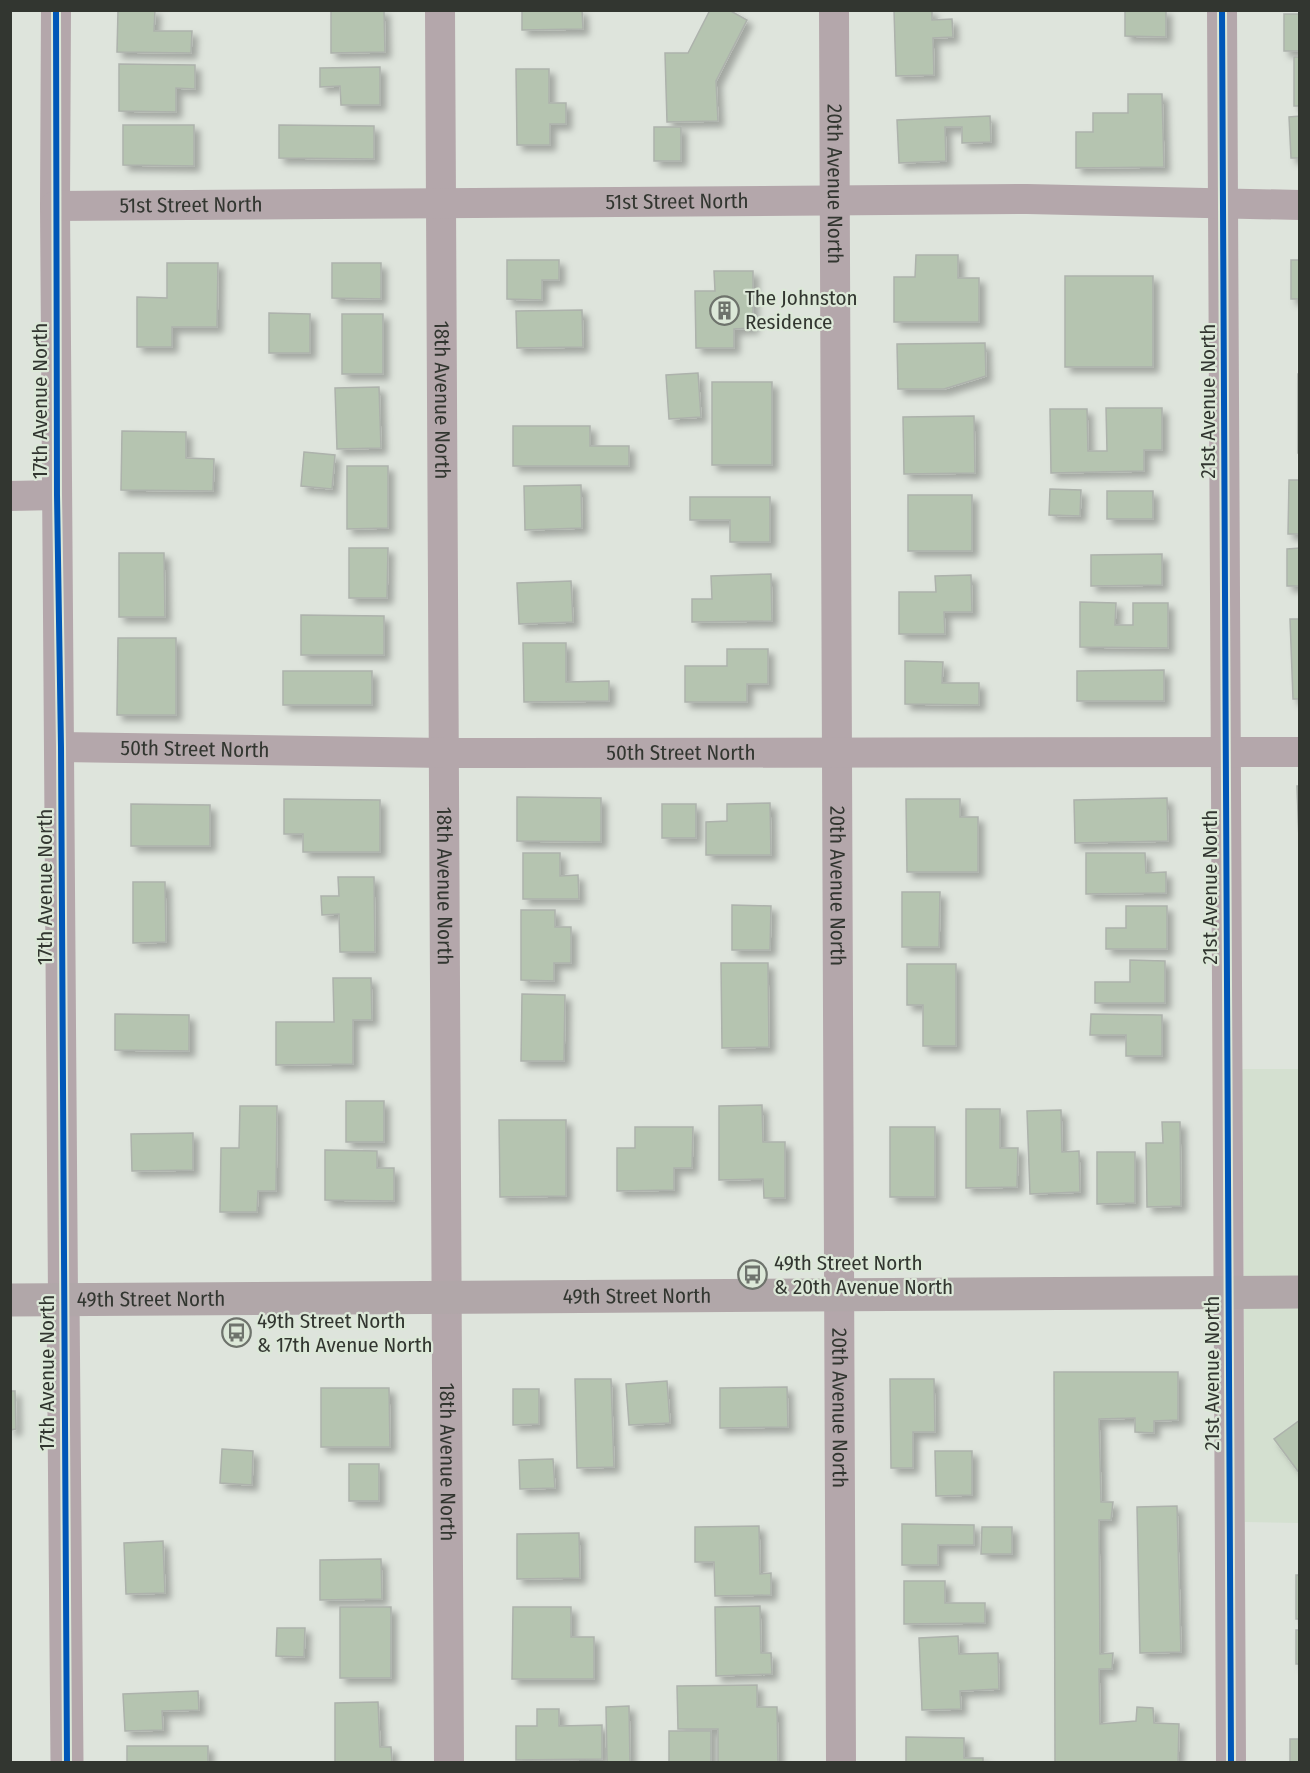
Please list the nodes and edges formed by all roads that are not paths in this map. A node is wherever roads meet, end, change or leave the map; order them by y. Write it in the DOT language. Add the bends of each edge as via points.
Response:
graph roads {
  1 [pos="56,10"];
  2 [pos="440,10"];
  3 [pos="834,10"];
  4 [pos="1222,10"];
  5 [pos="835,200"];
  6 [pos="1223,204"];
  7 [pos="441,205"];
  8 [pos="1299,205"];
  9 [pos="55,206"];
  10 [pos="57,495"];
  11 [pos="10,496"];
  12 [pos="61,747"];
  13 [pos="837,752"];
  14 [pos="1299,752"];
  15 [pos="444,753"];
  16 [pos="1226,753"];
  17 [pos="1229,1292"];
  18 [pos="1299,1292"];
  19 [pos="838,1295"];
  20 [pos="447,1297"];
  21 [pos="63,1299"];
  22 [pos="10,1300"];
  23 [pos="67,1762"];
  24 [pos="449,1762"];
  25 [pos="841,1762"];
  26 [pos="1231,1762"];
  1 -- 9 [label="street, 17th Avenue North"];
  2 -- 7 [label="street, 18th Avenue North"];
  3 -- 5 [label="street, 20th Avenue North"];
  4 -- 6 [label="street, 21st Avenue North"];
  5 -- 6 [label="street, 51st Street North"];
  5 -- 7 [label="street, 51st Street North"];
  5 -- 13 [label="street, 20th Avenue North"];
  6 -- 8 [label="street, 51st Street North"];
  6 -- 16 [label="street, 21st Avenue North"];
  7 -- 9 [label="street, 51st Street North"];
  7 -- 15 [label="street, 18th Avenue North"];
  9 -- 10 [label="street, 17th Avenue North"];
  10 -- 11 [label="street"];
  10 -- 12 [label="street, 17th Avenue North"];
  12 -- 15 [label="street, 50th Street North"];
  12 -- 21 [label="street, 17th Avenue North"];
  13 -- 15 [label="street, 50th Street North"];
  13 -- 16 [label="street, 50th Street North"];
  13 -- 19 [label="street, 20th Avenue North"];
  14 -- 16 [label="street, 50th Street North"];
  15 -- 20 [label="street, 18th Avenue North"];
  16 -- 17 [label="street, 21st Avenue North"];
  17 -- 18 [label="main road, 49th Street North"];
  17 -- 19 [label="main road, 49th Street North"];
  17 -- 26 [label="street, 21st Avenue North"];
  19 -- 20 [label="main road, 49th Street North"];
  19 -- 25 [label="street, 20th Avenue North"];
  20 -- 21 [label="main road, 49th Street North"];
  20 -- 24 [label="street, 18th Avenue North"];
  21 -- 22 [label="main road, 49th Street North"];
  21 -- 23 [label="street, 17th Avenue North"];
}
